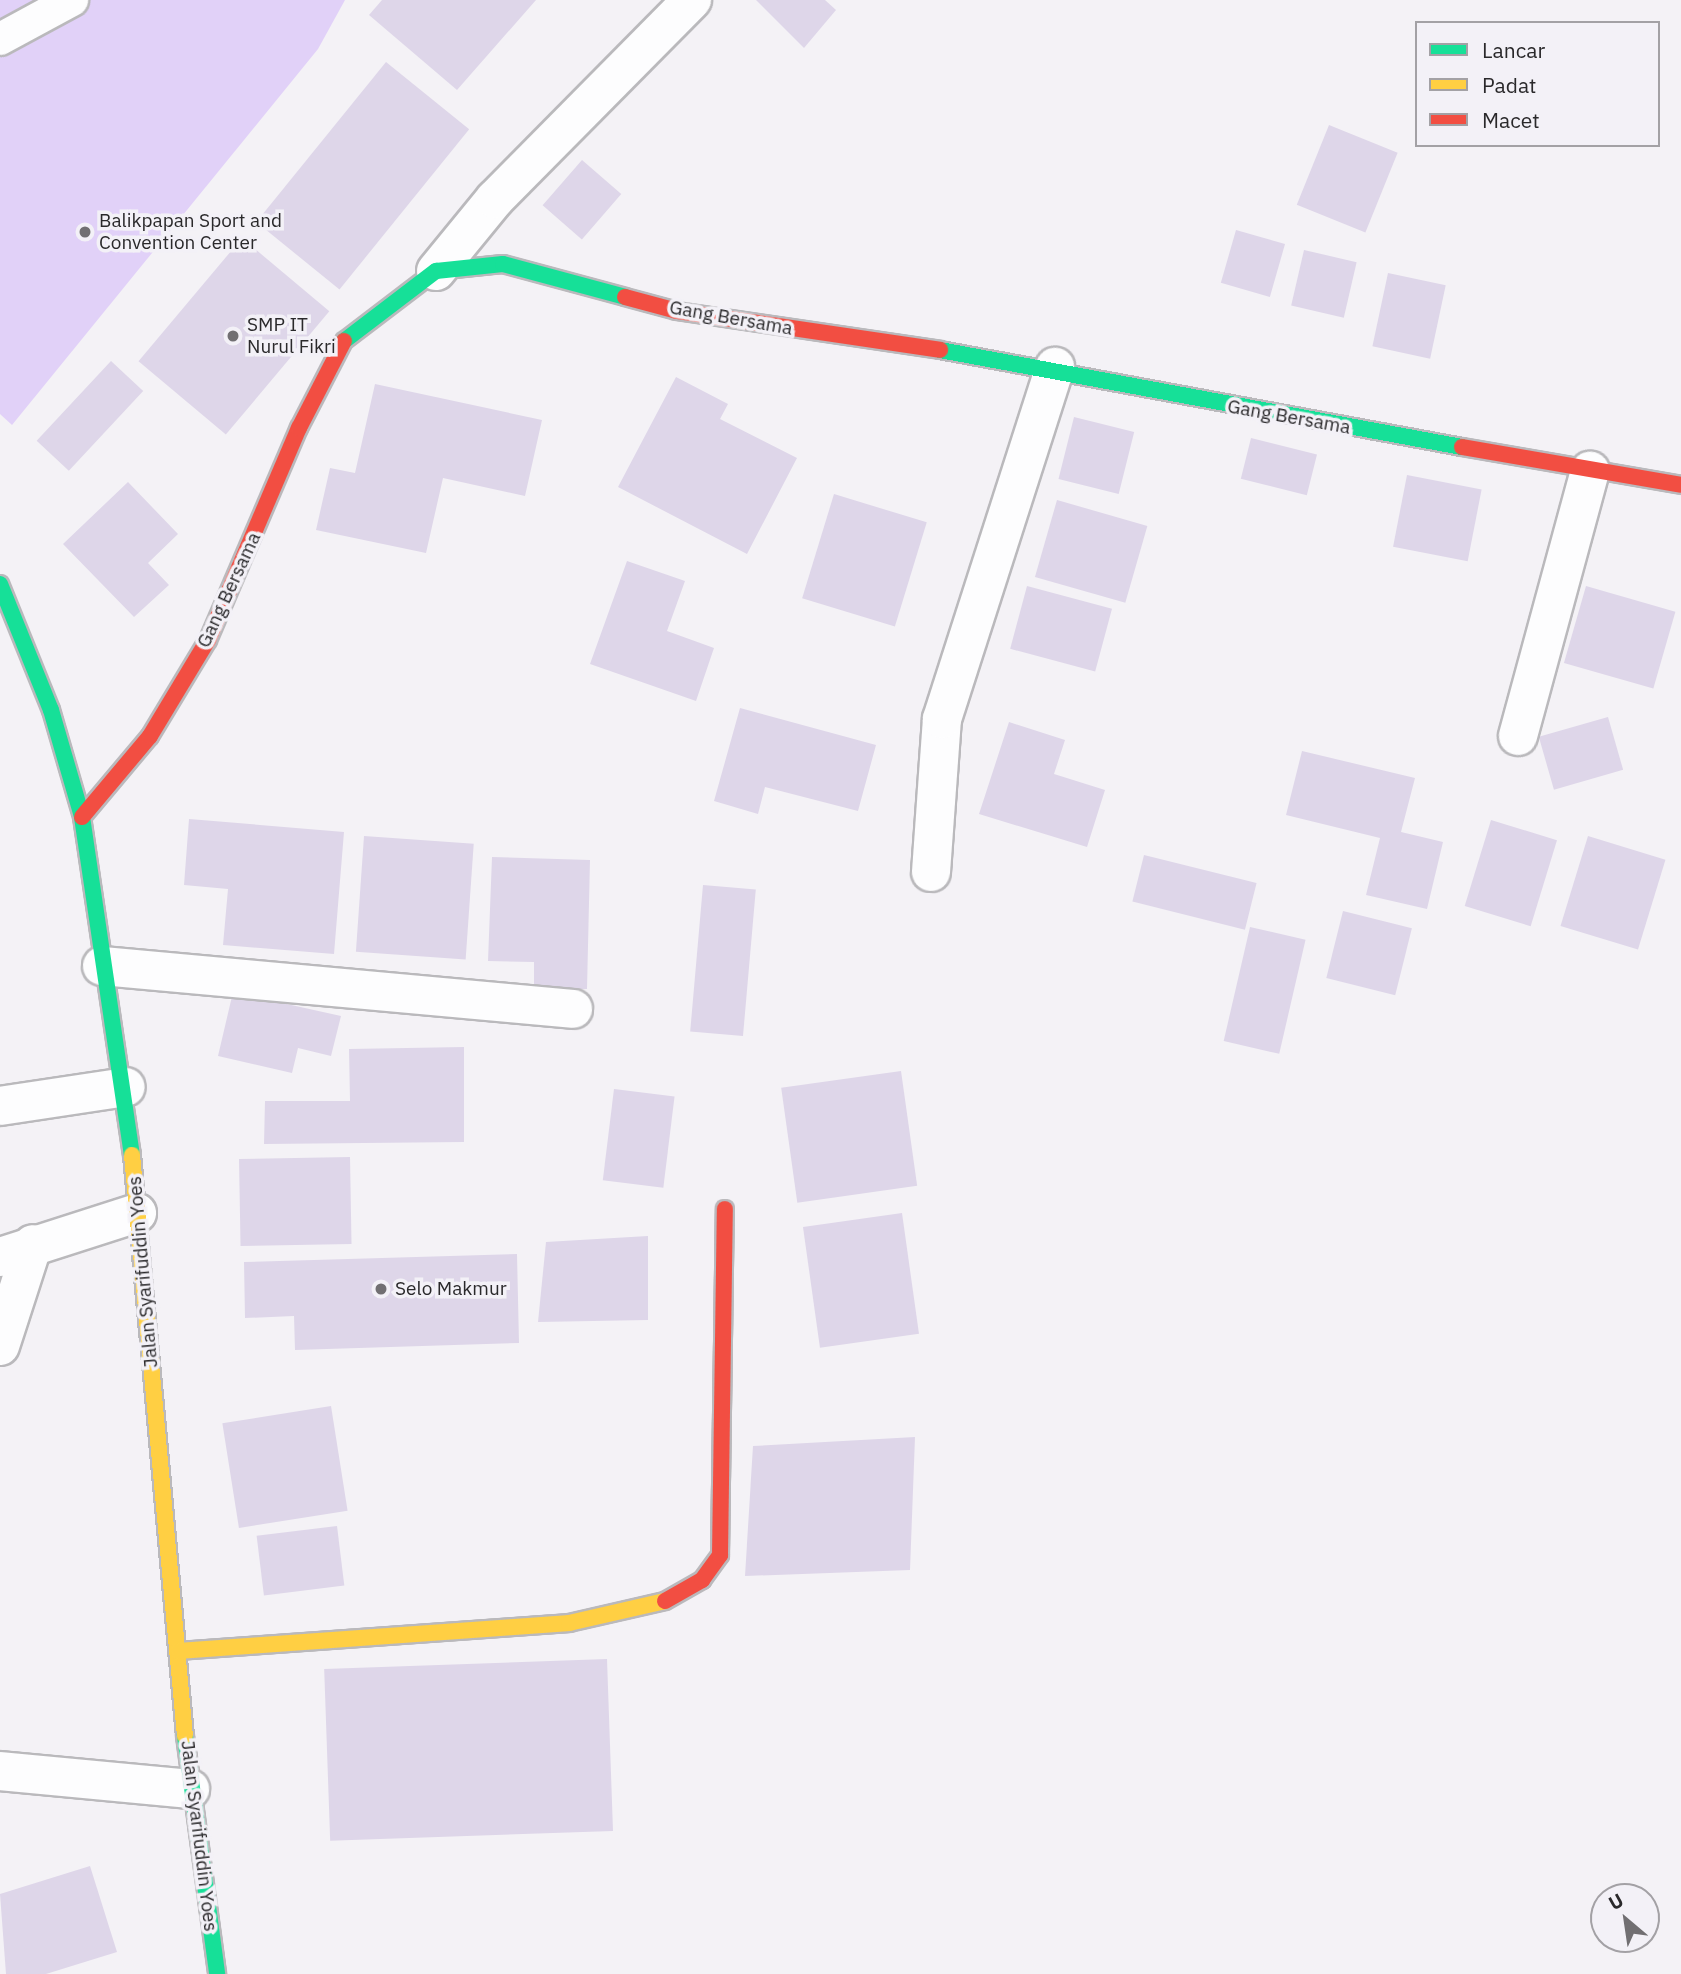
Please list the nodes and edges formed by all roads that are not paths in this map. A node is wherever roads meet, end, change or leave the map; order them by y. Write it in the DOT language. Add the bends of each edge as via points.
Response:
graph roads {
  1 [pos="72,0"];
  2 [pos="692,0"];
  3 [pos="0,39"];
  4 [pos="436,271"];
  5 [pos="1055,367"];
  6 [pos="1590,471"];
  7 [pos="1681,485"];
  8 [pos="0,584"];
  9 [pos="1518,736"];
  10 [pos="82,817"];
  11 [pos="931,872"];
  12 [pos="102,966"];
  13 [pos="573,1009"];
  14 [pos="126,1087"];
  15 [pos="0,1106"];
  16 [pos="725,1209"];
  17 [pos="137,1213"];
  18 [pos="17,1250"];
  19 [pos="0,1346"];
  20 [pos="178,1651"];
  21 [pos="1,1764"];
  22 [pos="190,1789"];
  23 [pos="217,1974"];
  1 -- 3 [label="lane"];
  2 -- 4 [label="street" via="495,200"];
  4 -- 5 [label="main road, Gang Bersama" via="503,264 677,311"];
  4 -- 10 [label="main road, Gang Bersama" via="347,336 299,428 208,640 150,736"];
  5 -- 6 [label="main road, Gang Bersama" via="1240,409"];
  5 -- 11 [label="street" via="942,719"];
  6 -- 7 [label="main road, Gang Bersama"];
  6 -- 9 [label="street"];
  8 -- 10 [label="main road, Jalan Syarifuddin Yoes" via="51,710"];
  10 -- 12 [label="main road, Jalan Syarifuddin Yoes"];
  12 -- 13 [label="street"];
  12 -- 14 [label="main road, Jalan Syarifuddin Yoes"];
  14 -- 15 [label="street"];
  14 -- 17 [label="main road, Jalan Syarifuddin Yoes"];
  16 -- 20 [label="main road" via="720,1555 702,1580 662,1602 569,1623"];
  17 -- 18 [label="street"];
  17 -- 20 [label="main road, Jalan Syarifuddin Yoes"];
  18 -- 19 [label="street"];
  20 -- 22 [label="main road, Jalan Syarifuddin Yoes"];
  21 -- 22 [label="street"];
  22 -- 23 [label="main road, Jalan Syarifuddin Yoes"];
}
